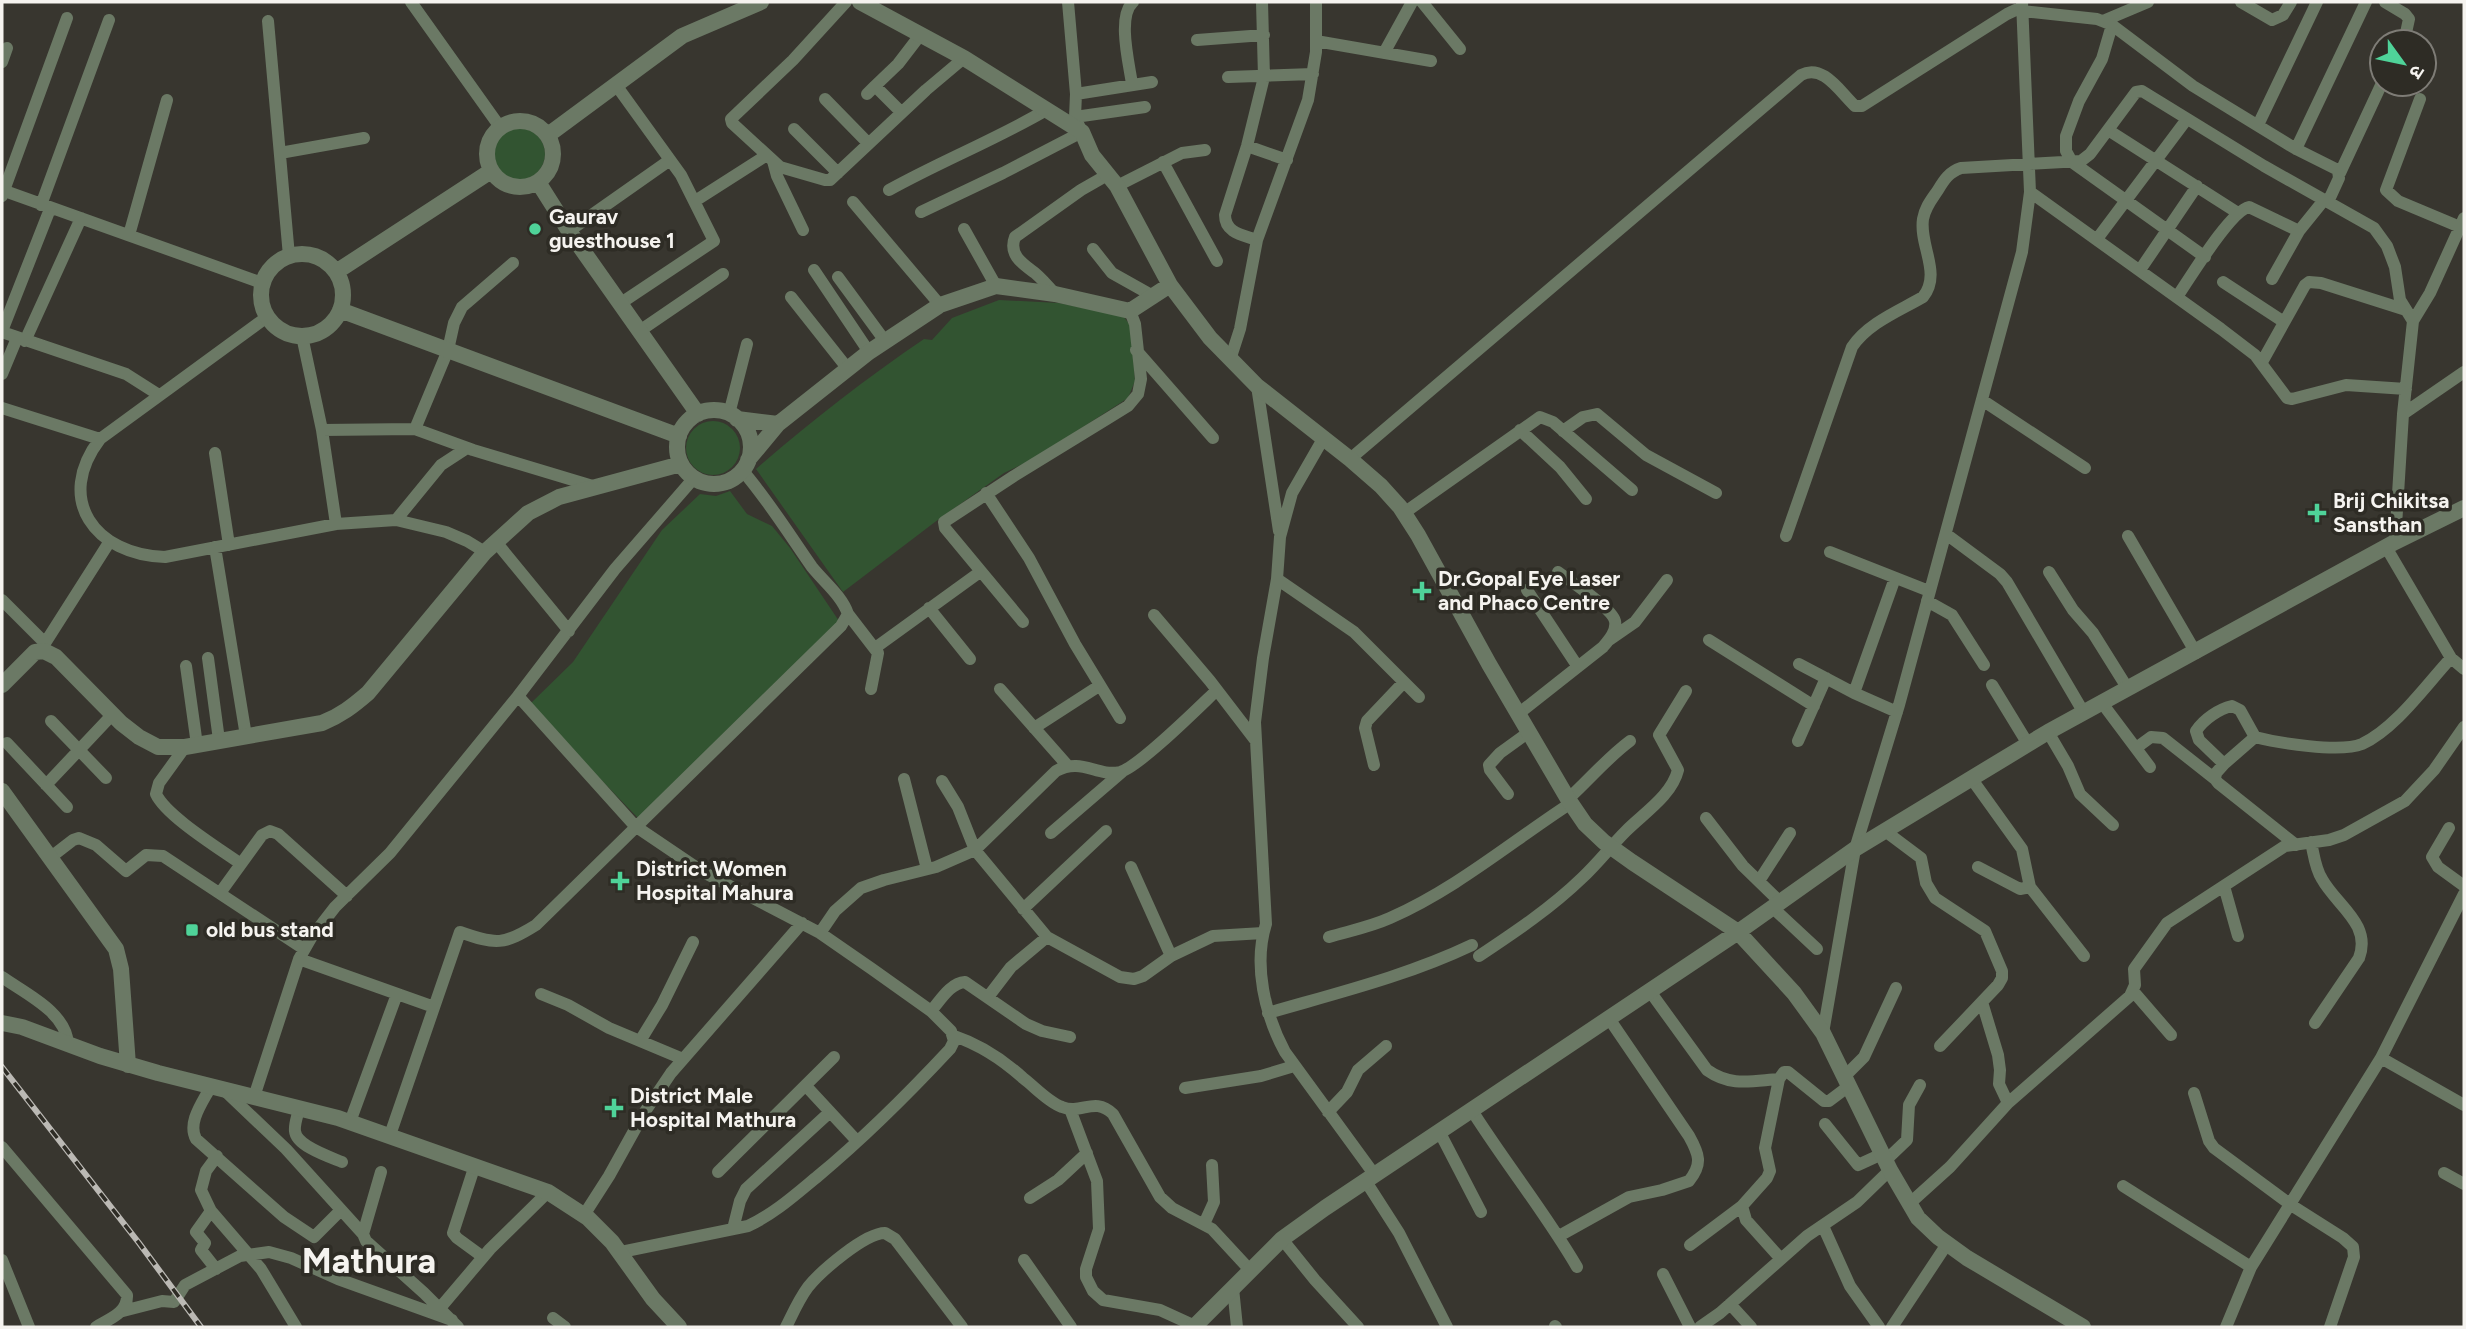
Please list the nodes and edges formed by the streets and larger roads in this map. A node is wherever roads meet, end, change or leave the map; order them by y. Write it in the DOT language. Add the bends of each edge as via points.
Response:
graph roads {
  1 [pos="411,2"];
  2 [pos="761,2"];
  3 [pos="846,2"];
  4 [pos="860,2"];
  5 [pos="1068,2"];
  6 [pos="1133,2"];
  7 [pos="1262,2"];
  8 [pos="1317,2"];
  9 [pos="1412,2"];
  10 [pos="1422,2"];
  11 [pos="2148,2"];
  12 [pos="2241,2"];
  13 [pos="2291,2"];
  14 [pos="2318,2"];
  15 [pos="2367,2"];
  16 [pos="2385,2"];
  17 [pos="2022,7"];
  18 [pos="67,18"];
  19 [pos="109,20"];
  20 [pos="268,21"];
  21 [pos="2108,23"];
  22 [pos="2407,28"];
  23 [pos="921,34"];
  24 [pos="1264,35"];
  25 [pos="1198,40"];
  26 [pos="1316,41"];
  27 [pos="7,48"];
  28 [pos="1460,48"];
  29 [pos="1384,53"];
  30 [pos="964,58"];
  31 [pos="1431,61"];
  32 [pos="2,62"];
  33 [pos="1313,74"];
  34 [pos="1228,77"];
  35 [pos="1264,77"];
  36 [pos="1152,82"];
  37 [pos="1132,84"];
  38 [pos="617,85"];
  39 [pos="1076,94"];
  40 [pos="2375,98"];
  41 [pos="824,99"];
  42 [pos="2420,99"];
  43 [pos="167,100"];
  44 [pos="1145,107"];
  45 [pos="1048,110"];
  46 [pos="901,112"];
  47 [pos="2187,119"];
  48 [pos="1079,125"];
  49 [pos="2258,125"];
  50 [pos="500,127"];
  51 [pos="794,130"];
  52 [pos="2108,130"];
  53 [pos="548,135"];
  54 [pos="364,138"];
  55 [pos="868,143"];
  56 [pos="1247,146"];
  57 [pos="2297,149"];
  58 [pos="1205,150"];
  59 [pos="280,153"];
  60 [pos="770,158"];
  61 [pos="670,160"];
  62 [pos="1287,160"];
  63 [pos="2156,160"];
  64 [pos="1163,162"];
  65 [pos="2072,162"];
  66 [pos="2029,165"];
  67 [pos="491,171"];
  68 [pos="838,173"];
  69 [pos="2340,173"];
  70 [pos="1113,180"];
  71 [pos="538,182"];
  72 [pos="2197,186"];
  73 [pos="890,190"];
  74 [pos="3,192"];
  75 [pos="2030,192"];
  76 [pos="695,201"];
  77 [pos="2126,201"];
  78 [pos="2326,201"];
  79 [pos="853,202"];
  80 [pos="45,207"];
  81 [pos="921,212"];
  82 [pos="2238,213"];
  83 [pos="81,218"];
  84 [pos="2462,223"];
  85 [pos="964,229"];
  86 [pos="803,230"];
  87 [pos="569,231"];
  88 [pos="2167,231"];
  89 [pos="2299,232"];
  90 [pos="129,235"];
  91 [pos="2097,239"];
  92 [pos="1257,240"];
  93 [pos="1093,249"];
  94 [pos="289,256"];
  95 [pos="2205,257"];
  96 [pos="1217,261"];
  97 [pos="513,263"];
  98 [pos="814,270"];
  99 [pos="2140,270"];
  100 [pos="336,272"];
  101 [pos="723,274"];
  102 [pos="838,277"];
  103 [pos="2272,279"];
  104 [pos="2223,282"];
  105 [pos="262,283"];
  106 [pos="1170,285"];
  107 [pos="996,286"];
  108 [pos="1055,294"];
  109 [pos="1153,296"];
  110 [pos="791,297"];
  111 [pos="2178,297"];
  112 [pos="621,303"];
  113 [pos="940,305"];
  114 [pos="340,310"];
  115 [pos="1130,311"];
  116 [pos="2409,316"];
  117 [pos="267,317"];
  118 [pos="2284,322"];
  119 [pos="641,330"];
  120 [pos="2,331"];
  121 [pos="302,336"];
  122 [pos="21,339"];
  123 [pos="885,341"];
  124 [pos="747,344"];
  125 [pos="1136,349"];
  126 [pos="447,350"];
  127 [pos="869,352"];
  128 [pos="1230,360"];
  129 [pos="2262,362"];
  130 [pos="848,369"];
  131 [pos="2464,372"];
  132 [pos="2,374"];
  133 [pos="1257,386"];
  134 [pos="2406,388"];
  135 [pos="159,395"];
  136 [pos="1982,400"];
  137 [pos="2,408"];
  138 [pos="698,414"];
  139 [pos="2403,414"];
  140 [pos="733,416"];
  141 [pos="778,424"];
  142 [pos="415,429"];
  143 [pos="322,430"];
  144 [pos="1520,430"];
  145 [pos="1563,430"];
  146 [pos="679,436"];
  147 [pos="1213,438"];
  148 [pos="100,439"];
  149 [pos="1323,439"];
  150 [pos="467,448"];
  151 [pos="215,453"];
  152 [pos="1350,459"];
  153 [pos="681,464"];
  154 [pos="745,465"];
  155 [pos="2085,468"];
  156 [pos="694,478"];
  157 [pos="596,487"];
  158 [pos="1632,490"];
  159 [pos="1716,493"];
  160 [pos="986,494"];
  161 [pos="1586,499"];
  162 [pos="2464,508"];
  163 [pos="1404,513"];
  164 [pos="396,520"];
  165 [pos="336,524"];
  166 [pos="1946,534"];
  167 [pos="1786,536"];
  168 [pos="2128,536"];
  169 [pos="1280,537"];
  170 [pos="110,541"];
  171 [pos="229,545"];
  172 [pos="2390,545"];
  173 [pos="215,547"];
  174 [pos="490,547"];
  175 [pos="1830,552"];
  176 [pos="980,572"];
  177 [pos="1558,572"];
  178 [pos="2049,572"];
  179 [pos="1895,578"];
  180 [pos="1277,579"];
  181 [pos="1667,580"];
  182 [pos="1527,590"];
  183 [pos="1928,596"];
  184 [pos="2,600"];
  185 [pos="929,608"];
  186 [pos="848,614"];
  187 [pos="1154,615"];
  188 [pos="1023,622"];
  189 [pos="569,631"];
  190 [pos="1609,640"];
  191 [pos="1709,640"];
  192 [pos="42,647"];
  193 [pos="875,648"];
  194 [pos="2196,653"];
  195 [pos="208,658"];
  196 [pos="2451,658"];
  197 [pos="970,659"];
  198 [pos="1799,664"];
  199 [pos="1984,665"];
  200 [pos="186,666"];
  201 [pos="1578,667"];
  202 [pos="2464,669"];
  203 [pos="1826,678"];
  204 [pos="1404,682"];
  205 [pos="2,685"];
  206 [pos="1992,685"];
  207 [pos="1099,686"];
  208 [pos="871,689"];
  209 [pos="1000,689"];
  210 [pos="2128,689"];
  211 [pos="1217,690"];
  212 [pos="1686,691"];
  213 [pos="1854,693"];
  214 [pos="518,696"];
  215 [pos="1419,697"];
  216 [pos="2102,703"];
  217 [pos="1814,706"];
  218 [pos="1897,712"];
  219 [pos="2084,713"];
  220 [pos="1518,714"];
  221 [pos="112,715"];
  222 [pos="1120,718"];
  223 [pos="51,721"];
  224 [pos="2464,727"];
  225 [pos="1034,728"];
  226 [pos="1529,732"];
  227 [pos="2048,732"];
  228 [pos="246,736"];
  229 [pos="2255,737"];
  230 [pos="219,740"];
  231 [pos="1630,741"];
  232 [pos="1798,741"];
  233 [pos="1256,742"];
  234 [pos="7,743"];
  235 [pos="2028,744"];
  236 [pos="191,746"];
  237 [pos="2136,748"];
  238 [pos="79,751"];
  239 [pos="2224,764"];
  240 [pos="1067,765"];
  241 [pos="1374,765"];
  242 [pos="2150,767"];
  243 [pos="1122,772"];
  244 [pos="106,778"];
  245 [pos="1971,778"];
  246 [pos="904,779"];
  247 [pos="2215,779"];
  248 [pos="942,781"];
  249 [pos="46,785"];
  250 [pos="2,791"];
  251 [pos="1508,793"];
  252 [pos="1570,801"];
  253 [pos="67,807"];
  254 [pos="1706,818"];
  255 [pos="2113,825"];
  256 [pos="635,826"];
  257 [pos="2449,828"];
  258 [pos="1106,831"];
  259 [pos="1885,831"];
  260 [pos="1051,833"];
  261 [pos="1790,833"];
  262 [pos="2311,842"];
  263 [pos="2296,845"];
  264 [pos="1611,847"];
  265 [pos="1855,849"];
  266 [pos="975,850"];
  267 [pos="51,857"];
  268 [pos="241,864"];
  269 [pos="1131,867"];
  270 [pos="1978,867"];
  271 [pos="927,869"];
  272 [pos="1759,881"];
  273 [pos="2224,886"];
  274 [pos="2464,886"];
  275 [pos="2030,887"];
  276 [pos="220,892"];
  277 [pos="2464,894"];
  278 [pos="347,896"];
  279 [pos="1775,904"];
  280 [pos="1023,909"];
  281 [pos="802,923"];
  282 [pos="1738,932"];
  283 [pos="820,933"];
  284 [pos="1263,933"];
  285 [pos="2238,936"];
  286 [pos="1047,937"];
  287 [pos="1328,937"];
  288 [pos="693,942"];
  289 [pos="1817,949"];
  290 [pos="302,954"];
  291 [pos="1171,956"];
  292 [pos="2084,956"];
  293 [pos="2,977"];
  294 [pos="1896,988"];
  295 [pos="1649,990"];
  296 [pos="2133,991"];
  297 [pos="397,994"];
  298 [pos="541,994"];
  299 [pos="988,997"];
  300 [pos="1982,1002"];
  301 [pos="434,1007"];
  302 [pos="931,1011"];
  303 [pos="1268,1013"];
  304 [pos="1608,1017"];
  305 [pos="2,1023"];
  306 [pos="2315,1023"];
  307 [pos="1823,1033"];
  308 [pos="2171,1035"];
  309 [pos="954,1036"];
  310 [pos="1070,1037"];
  311 [pos="640,1041"];
  312 [pos="68,1044"];
  313 [pos="1386,1046"];
  314 [pos="1940,1046"];
  315 [pos="834,1057"];
  316 [pos="2381,1058"];
  317 [pos="683,1059"];
  318 [pos="128,1065"];
  319 [pos="1294,1066"];
  320 [pos="1779,1079"];
  321 [pos="1846,1081"];
  322 [pos="1920,1085"];
  323 [pos="806,1086"];
  324 [pos="218,1088"];
  325 [pos="1185,1088"];
  326 [pos="2194,1093"];
  327 [pos="254,1097"];
  328 [pos="2008,1103"];
  329 [pos="2464,1105"];
  330 [pos="299,1108"];
  331 [pos="1070,1109"];
  332 [pos="1471,1109"];
  333 [pos="830,1112"];
  334 [pos="1328,1112"];
  335 [pos="350,1122"];
  336 [pos="1825,1124"];
  337 [pos="1439,1131"];
  338 [pos="390,1135"];
  339 [pos="858,1141"];
  340 [pos="2,1149"];
  341 [pos="1087,1153"];
  342 [pos="217,1156"];
  343 [pos="1886,1161"];
  344 [pos="342,1162"];
  345 [pos="475,1165"];
  346 [pos="1212,1165"];
  347 [pos="381,1172"];
  348 [pos="718,1172"];
  349 [pos="2444,1172"];
  350 [pos="1370,1177"];
  351 [pos="2464,1184"];
  352 [pos="2123,1186"];
  353 [pos="548,1192"];
  354 [pos="1030,1198"];
  355 [pos="1909,1204"];
  356 [pos="2291,1205"];
  357 [pos="1742,1206"];
  358 [pos="340,1210"];
  359 [pos="211,1211"];
  360 [pos="1481,1212"];
  361 [pos="584,1215"];
  362 [pos="1203,1224"];
  363 [pos="1823,1226"];
  364 [pos="733,1229"];
  365 [pos="363,1234"];
  366 [pos="1559,1236"];
  367 [pos="1282,1239"];
  368 [pos="1947,1244"];
  369 [pos="1690,1245"];
  370 [pos="621,1252"];
  371 [pos="249,1254"];
  372 [pos="483,1257"];
  373 [pos="1781,1259"];
  374 [pos="2,1260"];
  375 [pos="1024,1261"];
  376 [pos="2251,1267"];
  377 [pos="1577,1268"];
  378 [pos="216,1269"];
  379 [pos="1250,1270"];
  380 [pos="1663,1274"];
  381 [pos="1233,1288"];
  382 [pos="1730,1304"];
  383 [pos="440,1308"];
  384 [pos="123,1311"];
  385 [pos="553,1318"];
  386 [pos="455,1324"];
  387 [pos="1195,1326"];
  388 [pos="1705,1326"];
  389 [pos="29,1327"];
  390 [pos="96,1327"];
  391 [pos="296,1327"];
  392 [pos="565,1327"];
  393 [pos="679,1327"];
  394 [pos="786,1327"];
  395 [pos="961,1327"];
  396 [pos="1071,1327"];
  397 [pos="1237,1327"];
  398 [pos="1359,1327"];
  399 [pos="1447,1327"];
  400 [pos="1690,1327"];
  401 [pos="1751,1327"];
  402 [pos="1879,1327"];
  403 [pos="1892,1327"];
  404 [pos="2083,1327"];
  405 [pos="2226,1327"];
  406 [pos="2330,1327"];
  1 -- 50 [label="street"];
  2 -- 38 [label="street" via="682,36"];
  3 -- 60 [label="street" via="733,116 732,122"];
  4 -- 23 [label="street"];
  5 -- 39 [label="street"];
  6 -- 37 [label="street" via="1124,19"];
  7 -- 24 [label="street"];
  8 -- 26 [label="street"];
  9 -- 29 [label="street"];
  10 -- 28 [label="street"];
  11 -- 21 [label="street"];
  12 -- 13 [label="street" via="2272,20 2283,15"];
  14 -- 49 [label="street"];
  15 -- 57 [label="street"];
  16 -- 22 [label="street" via="2405,14"];
  17 -- 21 [label="street"];
  17 -- 66 [label="street"];
  17 -- 152 [label="street" via="1862,106 1855,106 1816,71 1801,75"];
  18 -- 74 [label="street"];
  19 -- 80 [label="street"];
  20 -- 59 [label="street"];
  21 -- 49 [label="street" via="2193,86"];
  21 -- 65 [label="street" via="2102,59 2066,136"];
  23 -- 30 [label="street"];
  23 -- 46 [label="street" via="871,90"];
  24 -- 25 [label="street"];
  24 -- 35 [label="street"];
  26 -- 29 [label="street"];
  26 -- 33 [label="street"];
  27 -- 32 [label="street"];
  29 -- 31 [label="street"];
  30 -- 45 [label="street"];
  30 -- 46 [label="street"];
  33 -- 35 [label="street"];
  33 -- 62 [label="street"];
  34 -- 35 [label="street"];
  35 -- 56 [label="street"];
  36 -- 37 [label="street"];
  37 -- 39 [label="street"];
  38 -- 53 [label="street"];
  38 -- 61 [label="street"];
  39 -- 48 [label="street"];
  40 -- 69 [label="street"];
  41 -- 55 [label="street"];
  42 -- 84 [label="street" via="2386,190 2398,201"];
  43 -- 90 [label="street"];
  44 -- 48 [label="street"];
  45 -- 48 [label="street"];
  45 -- 73 [label="street"];
  46 -- 55 [label="street"];
  47 -- 52 [label="street" via="2142,91 2136,92"];
  47 -- 63 [label="street"];
  47 -- 78 [label="street"];
  48 -- 70 [label="street" via="1092,155"];
  48 -- 81 [label="street"];
  49 -- 57 [label="street"];
  50 -- 53 [label="street" via="521,120"];
  50 -- 67 [label="street" via="488,142"];
  51 -- 68 [label="street"];
  52 -- 63 [label="street"];
  52 -- 65 [label="street" via="2090,155"];
  53 -- 71 [label="street" via="554,156"];
  54 -- 59 [label="street"];
  55 -- 68 [label="street"];
  56 -- 62 [label="street"];
  56 -- 92 [label="street" via="1225,222 1230,230"];
  57 -- 69 [label="street"];
  58 -- 64 [label="street"];
  59 -- 94 [label="street"];
  60 -- 68 [label="street" via="780,167 825,180"];
  60 -- 76 [label="street"];
  60 -- 86 [label="street"];
  61 -- 76 [label="street"];
  61 -- 87 [label="street"];
  62 -- 92 [label="street"];
  63 -- 72 [label="street"];
  63 -- 77 [label="street"];
  64 -- 70 [label="street"];
  64 -- 96 [label="street"];
  65 -- 66 [label="street"];
  65 -- 77 [label="street"];
  66 -- 75 [label="street"];
  66 -- 167 [label="street" via="1953,170 1928,205 1923,216 1931,272 1928,290 1872,327 1852,347"];
  67 -- 71 [label="street" via="517,187"];
  67 -- 100 [label="street"];
  69 -- 78 [label="street"];
  70 -- 106 [label="street"];
  70 -- 108 [label="street" via="1081,190 1015,237 1012,246 1019,262"];
  71 -- 87 [label="street"];
  72 -- 82 [label="street"];
  72 -- 88 [label="street"];
  74 -- 80 [label="street"];
  75 -- 91 [label="street"];
  75 -- 136 [label="street" via="2022,252"];
  76 -- 112 [label="street" via="714,241"];
  77 -- 88 [label="street"];
  77 -- 91 [label="street"];
  78 -- 89 [label="street"];
  78 -- 116 [label="street" via="2381,234"];
  79 -- 113 [label="street"];
  80 -- 83 [label="street"];
  80 -- 120 [label="street"];
  82 -- 89 [label="street" via="2249,207"];
  82 -- 95 [label="street"];
  83 -- 90 [label="street"];
  83 -- 122 [label="street"];
  84 -- 116 [label="street" via="2430,293"];
  85 -- 107 [label="street"];
  87 -- 112 [label="street"];
  88 -- 95 [label="street"];
  88 -- 99 [label="street"];
  89 -- 103 [label="street"];
  90 -- 105 [label="street"];
  91 -- 99 [label="street"];
  92 -- 128 [label="street"];
  93 -- 109 [label="street" via="1112,273"];
  94 -- 100 [label="street" via="315,256"];
  94 -- 105 [label="street" via="268,271"];
  95 -- 111 [label="street"];
  97 -- 126 [label="street" via="462,307"];
  98 -- 127 [label="street"];
  99 -- 111 [label="street"];
  100 -- 114 [label="street" via="341,284"];
  101 -- 119 [label="street"];
  102 -- 123 [label="street"];
  104 -- 118 [label="street"];
  105 -- 117 [label="street"];
  106 -- 109 [label="street"];
  106 -- 128 [label="street"];
  107 -- 108 [label="street"];
  107 -- 113 [label="street"];
  108 -- 115 [label="street"];
  109 -- 115 [label="street"];
  110 -- 130 [label="street"];
  111 -- 129 [label="street"];
  112 -- 119 [label="street"];
  113 -- 123 [label="street"];
  114 -- 121 [label="street" via="321,331"];
  114 -- 126 [label="street"];
  115 -- 125 [label="street"];
  116 -- 118 [label="street" via="2314,281 2305,285"];
  116 -- 134 [label="street"];
  117 -- 121 [label="street" via="281,331"];
  117 -- 135 [label="street"];
  118 -- 129 [label="street"];
  119 -- 138 [label="street"];
  120 -- 122 [label="street"];
  121 -- 143 [label="street"];
  122 -- 132 [label="street"];
  122 -- 135 [label="street" via="126,374"];
  123 -- 127 [label="street"];
  124 -- 140 [label="street"];
  125 -- 147 [label="street"];
  125 -- 160 [label="street" via="1141,379 1138,394 1128,405"];
  126 -- 142 [label="street"];
  126 -- 146 [label="street"];
  127 -- 130 [label="street"];
  128 -- 133 [label="street"];
  129 -- 134 [label="street" via="2292,399 2346,385"];
  130 -- 141 [label="street"];
  131 -- 139 [label="street"];
  133 -- 149 [label="street"];
  133 -- 169 [label="street"];
  134 -- 139 [label="street"];
  135 -- 148 [label="street"];
  136 -- 155 [label="street"];
  136 -- 166 [label="street"];
  137 -- 148 [label="street"];
  138 -- 140 [label="street" via="718,410"];
  138 -- 146 [label="street" via="688,420"];
  139 -- 172 [label="street"];
  140 -- 141 [label="street"];
  140 -- 154 [label="street" via="749,438"];
  141 -- 154 [label="street"];
  142 -- 143 [label="street"];
  142 -- 150 [label="street"];
  143 -- 165 [label="street"];
  144 -- 145 [label="street" via="1540,417"];
  144 -- 161 [label="street"];
  144 -- 163 [label="street"];
  145 -- 158 [label="street"];
  145 -- 159 [label="street" via="1597,414 1646,455"];
  146 -- 153 [label="street"];
  148 -- 170 [label="street" via="88,454 80,496 90,524"];
  149 -- 152 [label="street"];
  149 -- 169 [label="street" via="1292,493"];
  150 -- 157 [label="street"];
  150 -- 164 [label="street" via="441,465"];
  151 -- 171 [label="street"];
  152 -- 163 [label="street" via="1381,485"];
  153 -- 156 [label="street"];
  153 -- 157 [label="street"];
  154 -- 156 [label="street" via="722,483"];
  154 -- 186 [label="street"];
  156 -- 189 [label="street" via="615,569"];
  157 -- 174 [label="street" via="539,505"];
  160 -- 176 [label="street" via="944,522"];
  160 -- 207 [label="street" via="1029,558"];
  162 -- 172 [label="street"];
  163 -- 220 [label="street"];
  164 -- 165 [label="street"];
  164 -- 174 [label="street"];
  165 -- 171 [label="street"];
  166 -- 183 [label="street"];
  166 -- 219 [label="street" via="2007,582"];
  168 -- 194 [label="street"];
  169 -- 180 [label="street"];
  170 -- 173 [label="street" via="149,557"];
  170 -- 192 [label="street"];
  171 -- 173 [label="street"];
  172 -- 194 [label="street"];
  172 -- 196 [label="street"];
  173 -- 228 [label="street"];
  174 -- 189 [label="street"];
  174 -- 228 [label="street" via="351,708 322,723"];
  175 -- 179 [label="street"];
  176 -- 185 [label="street"];
  176 -- 188 [label="street"];
  177 -- 190 [label="street" via="1613,616 1615,627"];
  178 -- 210 [label="street"];
  179 -- 183 [label="street"];
  179 -- 213 [label="street"];
  180 -- 204 [label="street" via="1354,632"];
  180 -- 233 [label="street" via="1263,658"];
  181 -- 190 [label="street" via="1640,616"];
  182 -- 201 [label="street"];
  183 -- 199 [label="street" via="1952,615"];
  183 -- 218 [label="street"];
  184 -- 192 [label="street"];
  185 -- 193 [label="street"];
  185 -- 197 [label="street"];
  186 -- 193 [label="street"];
  186 -- 256 [label="street" via="841,626"];
  187 -- 211 [label="street"];
  189 -- 214 [label="street"];
  190 -- 201 [label="street"];
  191 -- 217 [label="street"];
  192 -- 205 [label="street"];
  192 -- 221 [label="street"];
  193 -- 208 [label="street" via="878,660"];
  194 -- 210 [label="street"];
  195 -- 230 [label="street"];
  196 -- 202 [label="street"];
  196 -- 229 [label="street" via="2393,721 2358,745 2337,748"];
  198 -- 203 [label="street"];
  200 -- 236 [label="street"];
  201 -- 220 [label="street"];
  203 -- 213 [label="street"];
  203 -- 217 [label="street"];
  204 -- 215 [label="street"];
  204 -- 241 [label="street" via="1367,721"];
  206 -- 235 [label="street"];
  207 -- 222 [label="street"];
  207 -- 225 [label="street"];
  209 -- 225 [label="street"];
  210 -- 216 [label="street"];
  211 -- 233 [label="street"];
  211 -- 243 [label="street"];
  212 -- 264 [label="street" via="1659,735 1678,770 1676,777"];
  213 -- 218 [label="street"];
  214 -- 256 [label="street"];
  214 -- 278 [label="street" via="390,853"];
  216 -- 219 [label="street"];
  216 -- 237 [label="street"];
  217 -- 232 [label="street"];
  218 -- 265 [label="street"];
  219 -- 227 [label="street"];
  220 -- 226 [label="street"];
  221 -- 236 [label="street" via="158,747"];
  221 -- 238 [label="street"];
  223 -- 238 [label="street"];
  224 -- 262 [label="street" via="2434,770 2404,801 2343,835"];
  225 -- 240 [label="street"];
  226 -- 251 [label="street" via="1489,765"];
  226 -- 252 [label="street"];
  227 -- 235 [label="street"];
  227 -- 255 [label="street" via="2080,794"];
  228 -- 230 [label="street"];
  229 -- 239 [label="street"];
  229 -- 239 [label="street" via="2240,710 2232,706 2200,725 2196,731 2199,740"];
  230 -- 236 [label="street"];
  231 -- 252 [label="street"];
  233 -- 284 [label="street"];
  234 -- 249 [label="street"];
  235 -- 245 [label="street"];
  236 -- 268 [label="street" via="159,783 156,794 188,826"];
  237 -- 242 [label="street"];
  237 -- 247 [label="street" via="2151,737 2163,738"];
  238 -- 244 [label="street"];
  238 -- 249 [label="street"];
  239 -- 247 [label="street"];
  240 -- 243 [label="street"];
  240 -- 266 [label="street"];
  243 -- 260 [label="street"];
  245 -- 259 [label="street"];
  245 -- 275 [label="street" via="2022,849"];
  246 -- 271 [label="street"];
  247 -- 263 [label="street"];
  248 -- 266 [label="street"];
  249 -- 253 [label="street"];
  250 -- 267 [label="street"];
  252 -- 264 [label="street"];
  252 -- 287 [label="street" via="1464,878 1416,905 1370,926"];
  254 -- 272 [label="street"];
  256 -- 281 [label="street" via="703,872"];
  256 -- 301 [label="street" via="536,925 507,941 460,932"];
  257 -- 274 [label="street" via="2432,857"];
  258 -- 280 [label="street"];
  259 -- 265 [label="street"];
  259 -- 300 [label="street" via="1921,858 1926,883 1935,898 1985,931 2002,971"];
  261 -- 272 [label="street"];
  262 -- 263 [label="street"];
  262 -- 306 [label="street" via="2321,878 2363,935 2359,958"];
  263 -- 273 [label="street" via="2285,846"];
  264 -- 282 [label="street"];
  264 -- 303 [label="street" via="1540,914 1476,950"];
  265 -- 279 [label="street"];
  265 -- 307 [label="street"];
  266 -- 271 [label="street"];
  266 -- 280 [label="street"];
  267 -- 276 [label="street" via="79,838 96,845 123,871 155,854"];
  267 -- 318 [label="street" via="116,950"];
  268 -- 276 [label="street"];
  268 -- 278 [label="street" via="262,835 274,832"];
  269 -- 291 [label="street"];
  270 -- 275 [label="street" via="2020,889"];
  271 -- 283 [label="street" via="861,888 835,911"];
  272 -- 279 [label="street"];
  273 -- 285 [label="street"];
  273 -- 296 [label="street" via="2167,923 2134,969"];
  275 -- 292 [label="street"];
  276 -- 290 [label="street"];
  277 -- 316 [label="street"];
  278 -- 290 [label="street" via="319,926"];
  279 -- 282 [label="street"];
  279 -- 289 [label="street"];
  280 -- 286 [label="street"];
  281 -- 283 [label="street"];
  281 -- 317 [label="street"];
  282 -- 295 [label="street"];
  282 -- 307 [label="street" via="1794,993"];
  283 -- 302 [label="street"];
  284 -- 291 [label="street" via="1213,936"];
  284 -- 303 [label="street" via="1261,977"];
  286 -- 291 [label="street" via="1127,979 1143,976"];
  286 -- 299 [label="street" via="1011,967"];
  288 -- 311 [label="street"];
  290 -- 297 [label="street"];
  290 -- 327 [label="street"];
  293 -- 312 [label="street" via="55,1014"];
  294 -- 321 [label="street" via="1864,1057"];
  295 -- 304 [label="street"];
  295 -- 320 [label="street" via="1707,1070 1731,1082"];
  296 -- 308 [label="street"];
  296 -- 328 [label="street"];
  297 -- 301 [label="street"];
  297 -- 335 [label="street"];
  298 -- 311 [label="street"];
  299 -- 302 [label="street" via="960,981"];
  299 -- 310 [label="street" via="1026,1024"];
  300 -- 314 [label="street"];
  300 -- 328 [label="street" via="1998,1055 1999,1084"];
  301 -- 338 [label="street"];
  302 -- 309 [label="street"];
  303 -- 319 [label="street"];
  304 -- 332 [label="street"];
  304 -- 366 [label="street" via="1689,1136 1700,1161 1689,1181 1629,1197"];
  305 -- 312 [label="street"];
  307 -- 321 [label="street"];
  309 -- 331 [label="street" via="984,1048 1059,1106"];
  309 -- 339 [label="street" via="950,1049"];
  311 -- 317 [label="street"];
  312 -- 318 [label="street"];
  313 -- 334 [label="street" via="1358,1070 1347,1092"];
  315 -- 323 [label="street"];
  316 -- 329 [label="street"];
  316 -- 356 [label="street"];
  317 -- 361 [label="street" via="644,1113"];
  318 -- 324 [label="street"];
  319 -- 325 [label="street"];
  319 -- 334 [label="street"];
  320 -- 321 [label="street" via="1788,1072 1824,1101"];
  320 -- 357 [label="street" via="1765,1148 1770,1171"];
  321 -- 343 [label="street"];
  322 -- 343 [label="street" via="1909,1105 1907,1140"];
  323 -- 333 [label="street"];
  323 -- 348 [label="street"];
  324 -- 327 [label="street"];
  324 -- 342 [label="street" via="192,1130 195,1139"];
  324 -- 358 [label="street" via="286,1149"];
  326 -- 356 [label="street" via="2214,1148"];
  327 -- 330 [label="street"];
  328 -- 355 [label="street"];
  330 -- 335 [label="street"];
  330 -- 344 [label="street" via="297,1138"];
  331 -- 341 [label="street"];
  331 -- 362 [label="street" via="1096,1105 1113,1114 1160,1197"];
  332 -- 337 [label="street"];
  332 -- 366 [label="street"];
  333 -- 339 [label="street"];
  333 -- 364 [label="street" via="746,1189"];
  334 -- 350 [label="street"];
  335 -- 338 [label="street"];
  336 -- 343 [label="street" via="1858,1165"];
  337 -- 350 [label="street"];
  337 -- 360 [label="street"];
  338 -- 345 [label="street"];
  339 -- 364 [label="street" via="766,1218"];
  340 -- 384 [label="street" via="124,1289 128,1302"];
  341 -- 354 [label="street" via="1058,1181"];
  341 -- 387 [label="street" via="1100,1205 1097,1236 1086,1269 1093,1291 1103,1300 1160,1311"];
  342 -- 358 [label="street" via="284,1217 314,1237"];
  342 -- 359 [label="street" via="206,1171 201,1190"];
  343 -- 355 [label="street"];
  343 -- 363 [label="street" via="1857,1202"];
  345 -- 353 [label="street"];
  345 -- 372 [label="street" via="453,1233"];
  346 -- 362 [label="street" via="1214,1202"];
  347 -- 365 [label="street"];
  349 -- 351 [label="street"];
  350 -- 367 [label="street"];
  350 -- 399 [label="street"];
  352 -- 376 [label="street"];
  353 -- 361 [label="street"];
  353 -- 372 [label="street"];
  355 -- 368 [label="street"];
  356 -- 376 [label="street"];
  356 -- 406 [label="street" via="2353,1247 2354,1257"];
  357 -- 369 [label="street"];
  357 -- 373 [label="street" via="1746,1220"];
  358 -- 365 [label="street"];
  359 -- 371 [label="street"];
  359 -- 378 [label="street" via="196,1232 205,1243 201,1250"];
  361 -- 370 [label="street"];
  362 -- 379 [label="street"];
  363 -- 373 [label="street"];
  363 -- 402 [label="street" via="1850,1286"];
  364 -- 370 [label="street"];
  365 -- 383 [label="street"];
  366 -- 377 [label="street"];
  367 -- 379 [label="street"];
  367 -- 398 [label="street"];
  368 -- 403 [label="street"];
  368 -- 404 [label="street"];
  370 -- 393 [label="street"];
  371 -- 378 [label="street"];
  371 -- 386 [label="street" via="269,1252 291,1258"];
  371 -- 391 [label="street"];
  372 -- 383 [label="street"];
  373 -- 382 [label="street"];
  374 -- 389 [label="street"];
  375 -- 396 [label="street"];
  376 -- 405 [label="street"];
  378 -- 384 [label="street" via="185,1285 174,1302"];
  379 -- 381 [label="street"];
  380 -- 400 [label="street"];
  381 -- 387 [label="street"];
  381 -- 397 [label="street"];
  382 -- 388 [label="street"];
  382 -- 401 [label="street"];
  383 -- 386 [label="street"];
  384 -- 390 [label="street"];
  385 -- 392 [label="street"];
  394 -- 395 [label="street" via="819,1276 862,1241 885,1233 895,1239"];
}
